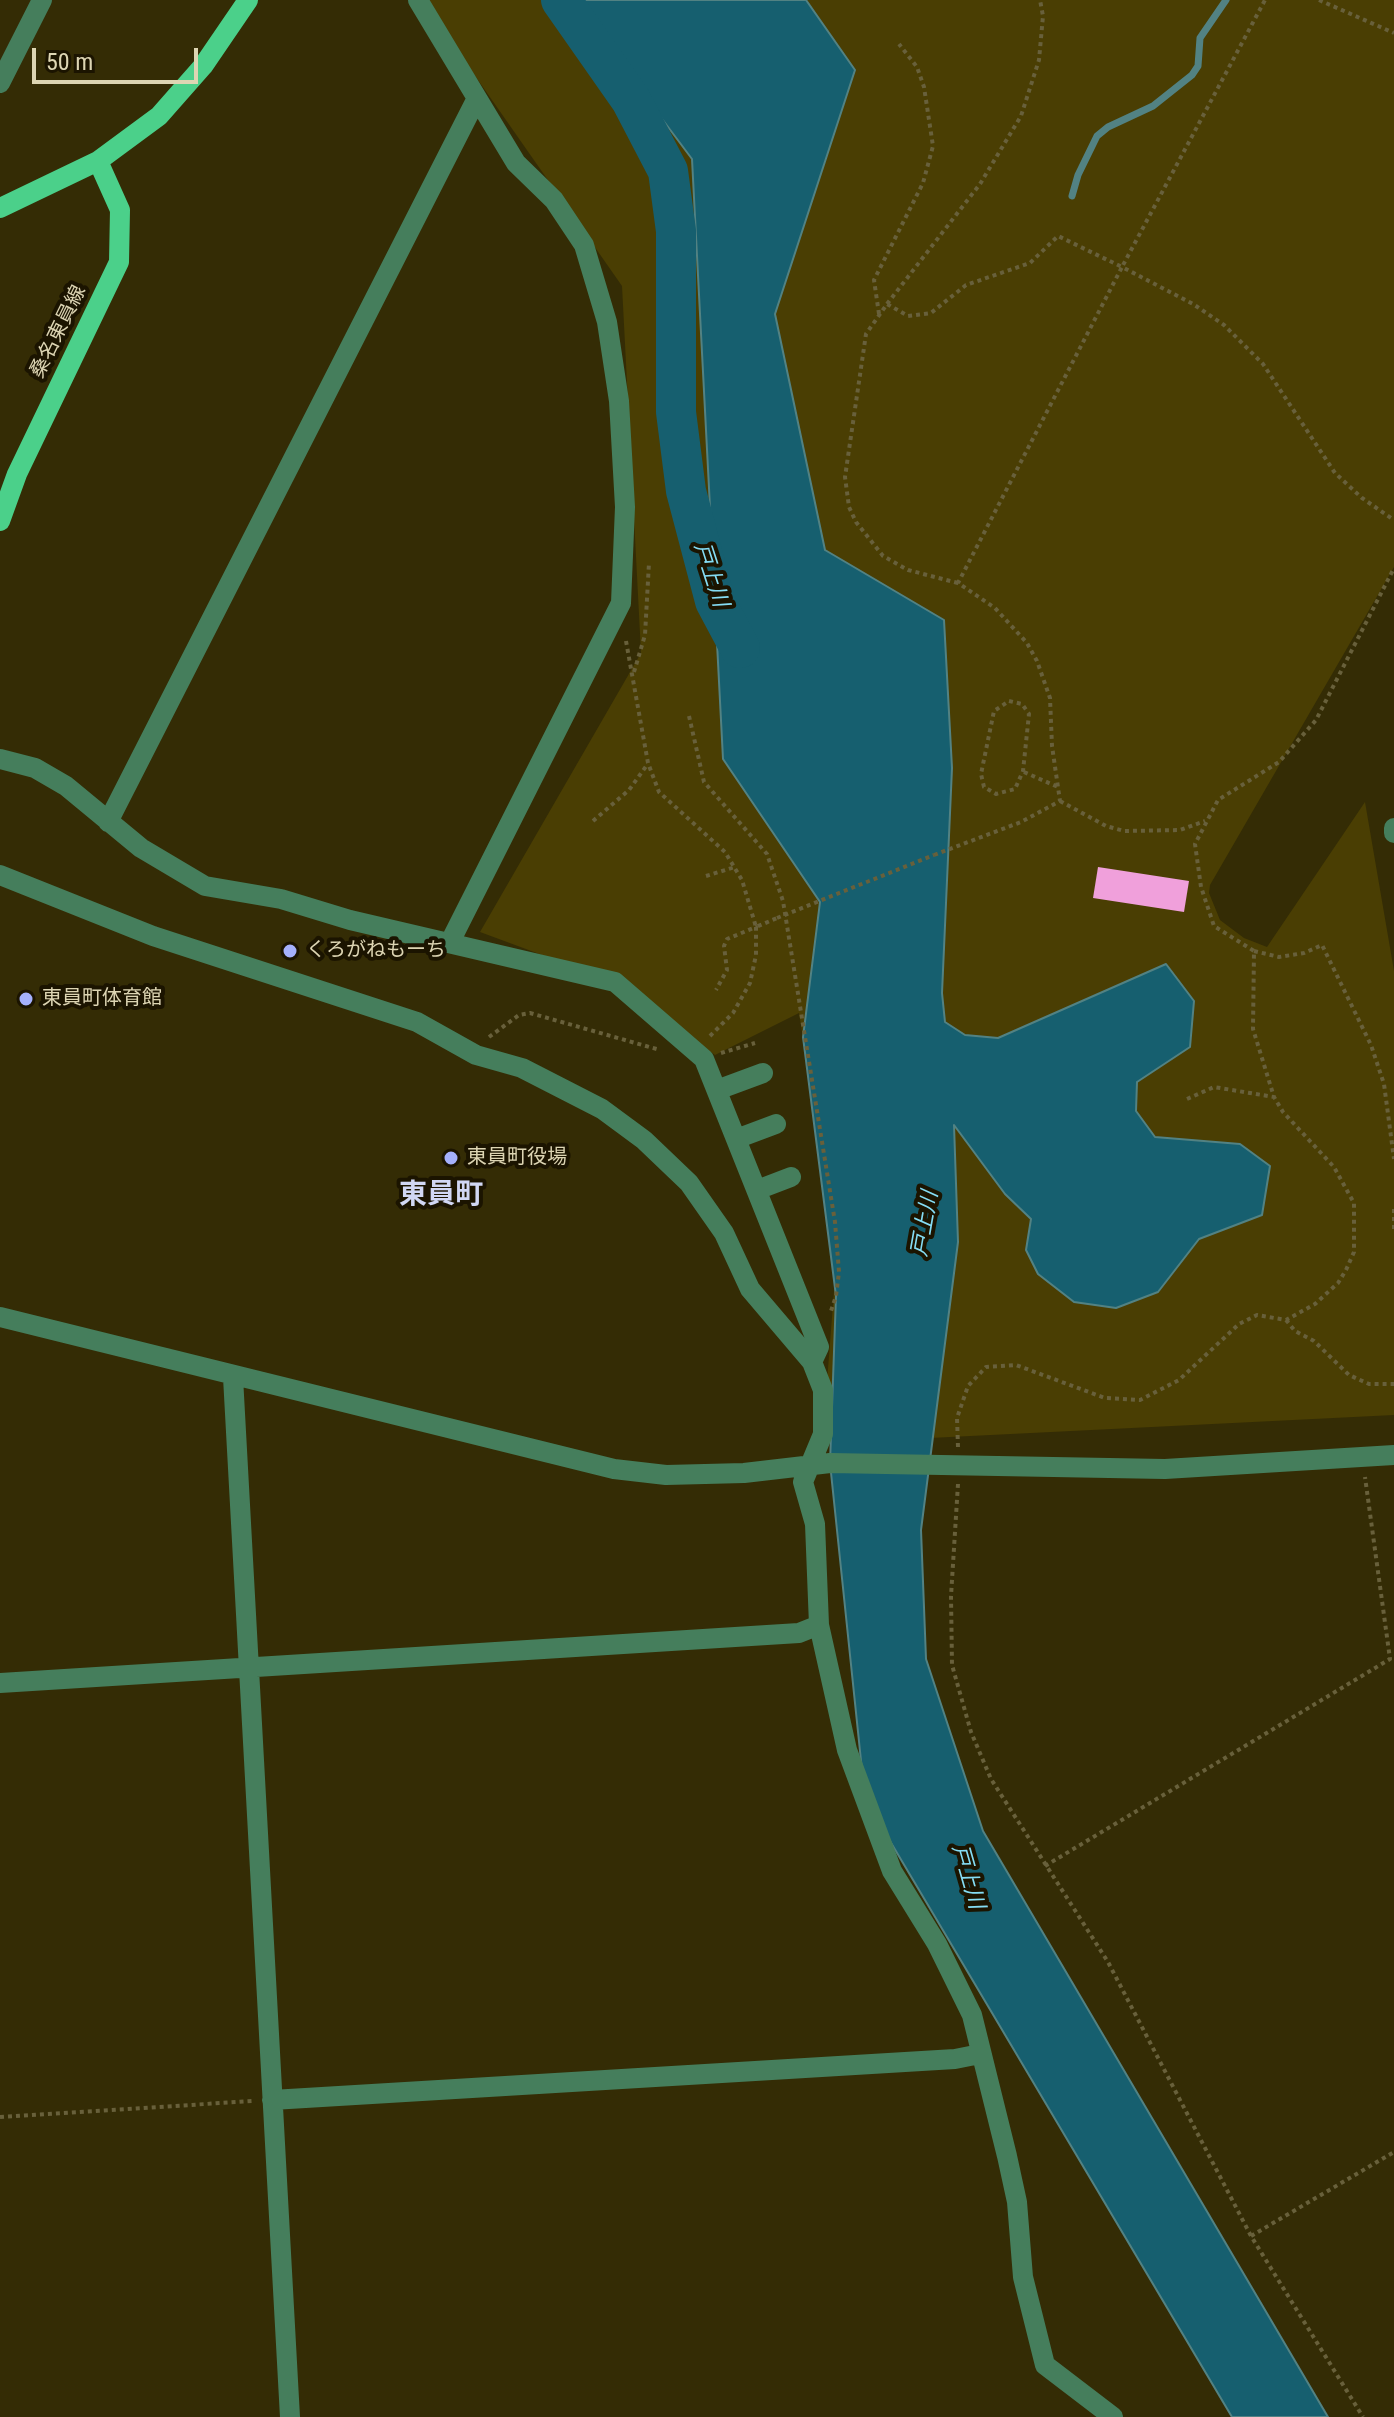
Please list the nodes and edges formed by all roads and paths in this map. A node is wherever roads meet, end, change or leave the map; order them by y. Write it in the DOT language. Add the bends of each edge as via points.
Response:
graph roads {
  1 [pos="42,0"];
  2 [pos="248,0"];
  3 [pos="418,0"];
  4 [pos="1040,0"];
  5 [pos="1265,0"];
  6 [pos="1319,0"];
  7 [pos="1394,33"];
  8 [pos="899,44"];
  9 [pos="0,83"];
  10 [pos="476,100"];
  11 [pos="98,161"];
  12 [pos="0,208"];
  13 [pos="1122,267"];
  14 [pos="887,304"];
  15 [pos="879,314"];
  16 [pos="1394,520"];
  17 [pos="0,521"];
  18 [pos="649,563"];
  19 [pos="1394,568"];
  20 [pos="958,583"];
  21 [pos="618,609"];
  22 [pos="634,674"];
  23 [pos="689,716"];
  24 [pos="0,759"];
  25 [pos="648,763"];
  26 [pos="1023,771"];
  27 [pos="1058,787"];
  28 [pos="1060,801"];
  29 [pos="1207,820"];
  30 [pos="593,821"];
  31 [pos="108,822"];
  32 [pos="735,867"];
  33 [pos="0,875"];
  34 [pos="706,876"];
  35 [pos="756,927"];
  36 [pos="450,942"];
  37 [pos="1254,951"];
  38 [pos="716,990"];
  39 [pos="755,1043"];
  40 [pos="715,1055"];
  41 [pos="763,1073"];
  42 [pos="717,1090"];
  43 [pos="1274,1097"];
  44 [pos="1187,1099"];
  45 [pos="776,1124"];
  46 [pos="736,1139"];
  47 [pos="1394,1159"];
  48 [pos="791,1177"];
  49 [pos="757,1190"];
  50 [pos="1394,1209"];
  51 [pos="1394,1231"];
  52 [pos="0,1317"];
  53 [pos="1286,1320"];
  54 [pos="816,1354"];
  55 [pos="233,1377"];
  56 [pos="1394,1384"];
  57 [pos="1394,1455"];
  58 [pos="1363,1459"];
  59 [pos="820,1463"];
  60 [pos="952,1465"];
  61 [pos="819,1625"];
  62 [pos="247,1668"];
  63 [pos="0,1683"];
  64 [pos="1045,1866"];
  65 [pos="980,2054"];
  66 [pos="272,2100"];
  67 [pos="0,2117"];
  68 [pos="1394,2152"];
  69 [pos="1251,2236"];
  70 [pos="290,2417"];
  71 [pos="1113,2417"];
  72 [pos="1363,2417"];
  1 -- 9 [label="street"];
  2 -- 11 [label="main road" via="203,66 159,116"];
  3 -- 10 [label="street"];
  4 -- 14 [label="path" via="1039,60 1011,135"];
  5 -- 13 [label="path"];
  6 -- 7 [label="path"];
  8 -- 15 [label="path" via="917,67 924,87 933,146 923,183 874,280"];
  10 -- 21 [label="street" via="516,163 554,200 584,245 607,322 619,401 625,507"];
  10 -- 31 [label="street"];
  11 -- 12 [label="main road"];
  11 -- 17 [label="main road, 桑名東員線" via="120,210 119,262 17,474"];
  13 -- 14 [label="path" via="1058,236 1030,263 966,285 931,313 908,316"];
  13 -- 16 [label="path" via="1224,325 1263,364 1335,473"];
  13 -- 20 [label="path"];
  14 -- 15 [label="path"];
  15 -- 20 [label="path" via="863,348 845,477 849,507 883,556 908,570"];
  18 -- 22 [label="path" via="645,635"];
  19 -- 29 [label="path" via="1316,720 1279,762 1218,800"];
  20 -- 27 [label="path" via="995,608 1037,661 1050,698"];
  21 -- 22 [label="path"];
  21 -- 36 [label="street"];
  22 -- 25 [label="path"];
  23 -- 54 [label="path" via="704,782 767,854 783,901 837,1252 836,1296"];
  24 -- 31 [label="street" via="35,768 66,786"];
  25 -- 30 [label="path" via="639,779"];
  25 -- 32 [label="path" via="668,804 710,837"];
  26 -- 26 [label="path" via="1029,714 1022,704 1009,701 991,717 982,781 989,792 1011,792"];
  26 -- 27 [label="path"];
  27 -- 28 [label="path"];
  28 -- 29 [label="path" via="1124,831 1180,830"];
  28 -- 35 [label="path, bridge" via="1021,822"];
  29 -- 37 [label="path" via="1195,844 1206,906 1214,926"];
  31 -- 36 [label="street" via="205,886 281,899"];
  32 -- 34 [label="path"];
  32 -- 35 [label="path"];
  33 -- 54 [label="street" via="153,936 417,1022 476,1055 522,1068 602,1109 689,1183 724,1233 750,1289"];
  35 -- 38 [label="path" via="727,939 727,970"];
  36 -- 42 [label="street" via="615,982 704,1059"];
  37 -- 43 [label="path" via="1253,1029"];
  37 -- 47 [label="path" via="1279,957 1322,945 1371,1045 1384,1084"];
  39 -- 40 [label="path"];
  41 -- 42 [label="street"];
  42 -- 46 [label="street"];
  43 -- 44 [label="path" via="1214,1087"];
  43 -- 53 [label="path" via="1334,1167 1351,1194 1356,1222 1354,1252 1338,1283"];
  45 -- 46 [label="street"];
  46 -- 49 [label="street"];
  48 -- 49 [label="street"];
  49 -- 54 [label="street"];
  50 -- 51 [label="path"];
  52 -- 55 [label="street"];
  53 -- 56 [label="path" via="1349,1375 1369,1384"];
  53 -- 60 [label="path" via="1257,1315 1239,1324 1179,1380 1140,1400 1105,1398 1016,1365 986,1367 968,1386 957,1418"];
  54 -- 59 [label="street" via="823,1390"];
  55 -- 59 [label="street" via="614,1469 666,1475 744,1473"];
  55 -- 62 [label="street"];
  57 -- 58 [label="street"];
  58 -- 60 [label="street" via="1165,1469"];
  58 -- 64 [label="path" via="1390,1659"];
  59 -- 60 [label="street"];
  59 -- 61 [label="street" via="803,1482 815,1524"];
  60 -- 64 [label="path" via="952,1665 991,1779"];
  61 -- 62 [label="street" via="799,1633"];
  61 -- 65 [label="street" via="847,1750 876,1830 892,1871 972,2015"];
  62 -- 63 [label="street"];
  62 -- 66 [label="street"];
  64 -- 69 [label="path" via="1108,1962"];
  65 -- 66 [label="street"];
  65 -- 71 [label="street" via="1017,2202 1023,2277 1045,2365"];
  66 -- 67 [label="path"];
  66 -- 70 [label="street"];
  68 -- 69 [label="path"];
  69 -- 72 [label="path"];
}
